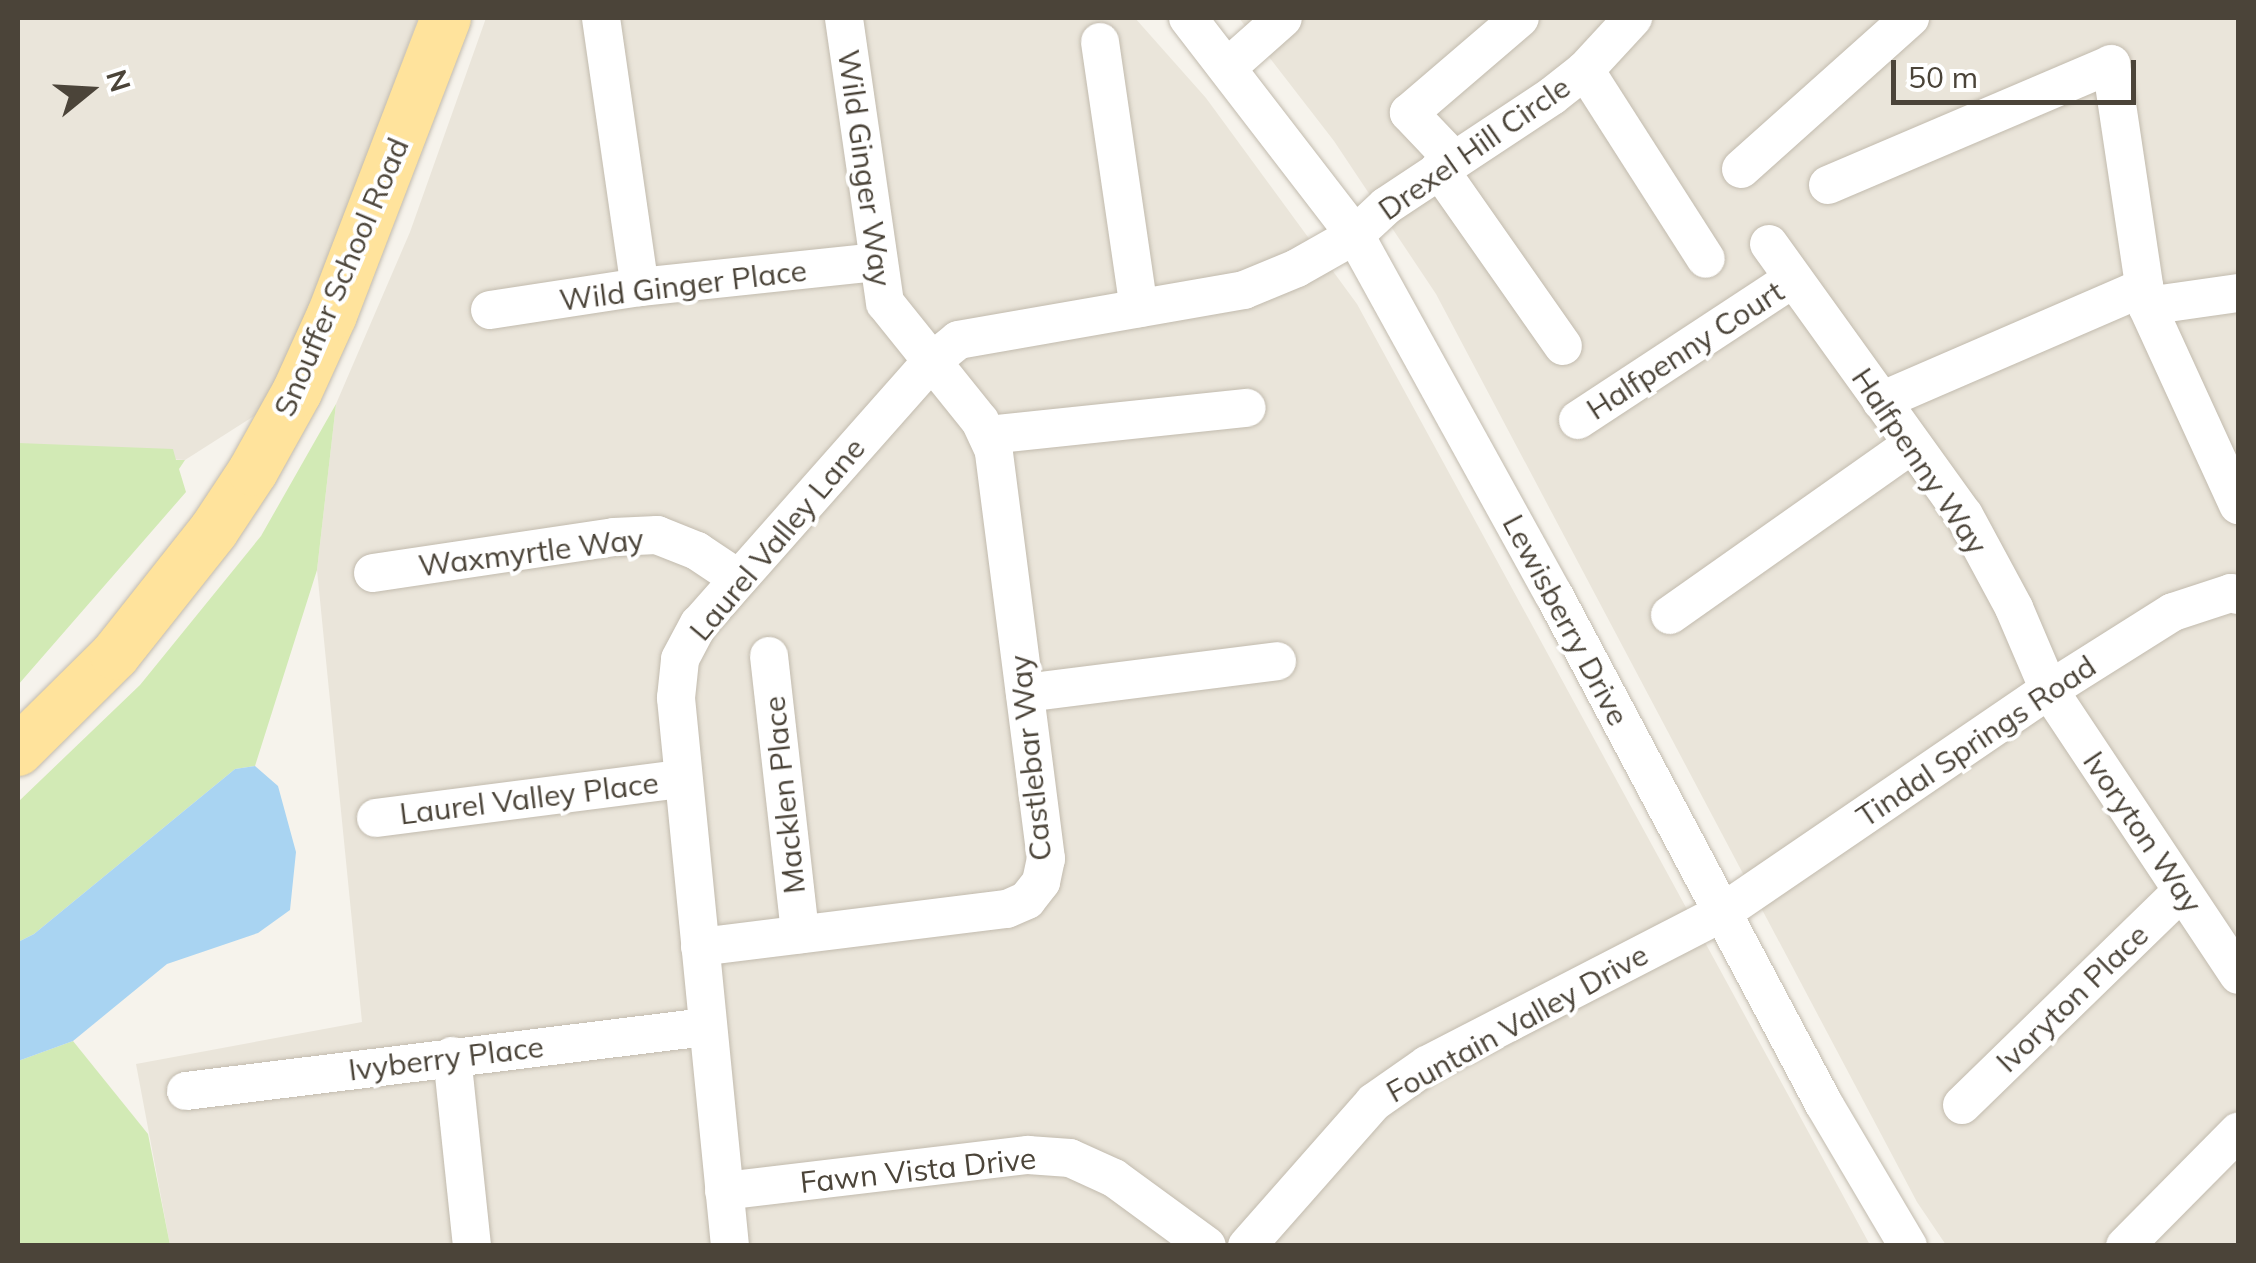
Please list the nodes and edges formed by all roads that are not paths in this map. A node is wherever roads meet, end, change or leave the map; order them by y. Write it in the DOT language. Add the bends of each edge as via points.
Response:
graph roads {
  1 [pos="446,18"];
  2 [pos="601,18"];
  3 [pos="844,18"];
  4 [pos="1188,18"];
  5 [pos="1282,18"];
  6 [pos="1520,18"];
  7 [pos="1632,18"];
  8 [pos="1910,18"];
  9 [pos="1100,42"];
  10 [pos="1229,66"];
  11 [pos="1584,70"];
  12 [pos="1446,164"];
  13 [pos="1742,169"];
  14 [pos="1828,185"];
  15 [pos="1355,235"];
  16 [pos="1769,244"];
  17 [pos="1706,260"];
  18 [pos="876,262"];
  19 [pos="1793,279"];
  20 [pos="640,287"];
  21 [pos="2238,292"];
  22 [pos="2145,296"];
  23 [pos="1139,308"];
  24 [pos="490,310"];
  25 [pos="1564,346"];
  26 [pos="930,362"];
  27 [pos="1881,401"];
  28 [pos="1247,408"];
  29 [pos="1578,420"];
  30 [pos="988,435"];
  31 [pos="1912,444"];
  32 [pos="2238,505"];
  33 [pos="373,573"];
  34 [pos="739,579"];
  35 [pos="2236,590"];
  36 [pos="1670,616"];
  37 [pos="769,656"];
  38 [pos="1277,662"];
  39 [pos="2048,690"];
  40 [pos="1025,694"];
  41 [pos="18,751"];
  42 [pos="682,779"];
  43 [pos="376,818"];
  44 [pos="2182,891"];
  45 [pos="1723,912"];
  46 [pos="800,934"];
  47 [pos="700,947"];
  48 [pos="2238,974"];
  49 [pos="706,1028"];
  50 [pos="452,1056"];
  51 [pos="186,1090"];
  52 [pos="1962,1105"];
  53 [pos="2238,1132"];
  54 [pos="724,1191"];
  55 [pos="472,1246"];
  56 [pos="730,1246"];
  57 [pos="1207,1246"];
  58 [pos="1247,1246"];
  59 [pos="1908,1246"];
  60 [pos="2124,1246"];
  1 -- 41 [label="main road, Snouffer School Road" via="332,314 253,471 114,655"];
  2 -- 20 [label="street"];
  3 -- 18 [label="street, Wild Ginger Way"];
  4 -- 10 [label="street, Lewisberry Drive"];
  5 -- 10 [label="street"];
  6 -- 12 [label="street" via="1409,114"];
  7 -- 11 [label="street, Drexel Hill Circle"];
  8 -- 13 [label="street"];
  9 -- 23 [label="street"];
  10 -- 15 [label="street, Lewisberry Drive"];
  11 -- 12 [label="street, Drexel Hill Circle"];
  11 -- 17 [label="street"];
  12 -- 15 [label="street, Drexel Hill Circle"];
  12 -- 25 [label="street"];
  14 -- 22 [label="street" via="2111,64"];
  15 -- 23 [label="street, Laurel Valley Lane" via="1244,290"];
  15 -- 45 [label="street, Lewisberry Drive"];
  16 -- 19 [label="street, Halfpenny Way"];
  18 -- 20 [label="street, Wild Ginger Place"];
  18 -- 26 [label="street, Wild Ginger Way" via="885,303"];
  19 -- 27 [label="street, Halfpenny Way"];
  19 -- 29 [label="street, Halfpenny Court"];
  20 -- 24 [label="street, Wild Ginger Place"];
  21 -- 22 [label="street"];
  22 -- 27 [label="street"];
  22 -- 32 [label="street"];
  23 -- 26 [label="street, Laurel Valley Lane" via="958,340"];
  26 -- 30 [label="street"];
  26 -- 34 [label="street, Laurel Valley Lane"];
  27 -- 31 [label="street, Halfpenny Way"];
  28 -- 30 [label="street"];
  30 -- 40 [label="street, Castlebar Way"];
  31 -- 36 [label="street"];
  31 -- 39 [label="street, Halfpenny Way" via="1964,515"];
  33 -- 34 [label="street, Waxmyrtle Way" via="657,535"];
  34 -- 42 [label="street, Laurel Valley Lane" via="699,624 680,659"];
  35 -- 39 [label="street, Tindal Springs Road" via="2173,612"];
  37 -- 46 [label="street, Macklen Place"];
  38 -- 40 [label="street"];
  39 -- 44 [label="street, Ivoryton Way"];
  39 -- 45 [label="street, Tindal Springs Road"];
  40 -- 46 [label="street, Castlebar Way" via="1046,859 1041,882 1027,900 1007,909"];
  42 -- 43 [label="street, Laurel Valley Place"];
  42 -- 47 [label="street, Laurel Valley Lane"];
  44 -- 48 [label="street, Ivoryton Way"];
  44 -- 52 [label="street, Ivoryton Place"];
  45 -- 58 [label="street, Fountain Valley Drive" via="1427,1065 1374,1102"];
  45 -- 59 [label="street, Lewisberry Drive"];
  46 -- 47 [label="street, Castlebar Way"];
  47 -- 49 [label="street, Laurel Valley Lane"];
  49 -- 50 [label="street, Ivyberry Place"];
  49 -- 54 [label="street, Laurel Valley Lane"];
  50 -- 51 [label="street, Ivyberry Place"];
  50 -- 55 [label="street"];
  53 -- 60 [label="street"];
  54 -- 56 [label="street, Laurel Valley Lane"];
  54 -- 57 [label="street, Fawn Vista Drive" via="1028,1155 1070,1158 1114,1178"];
}
